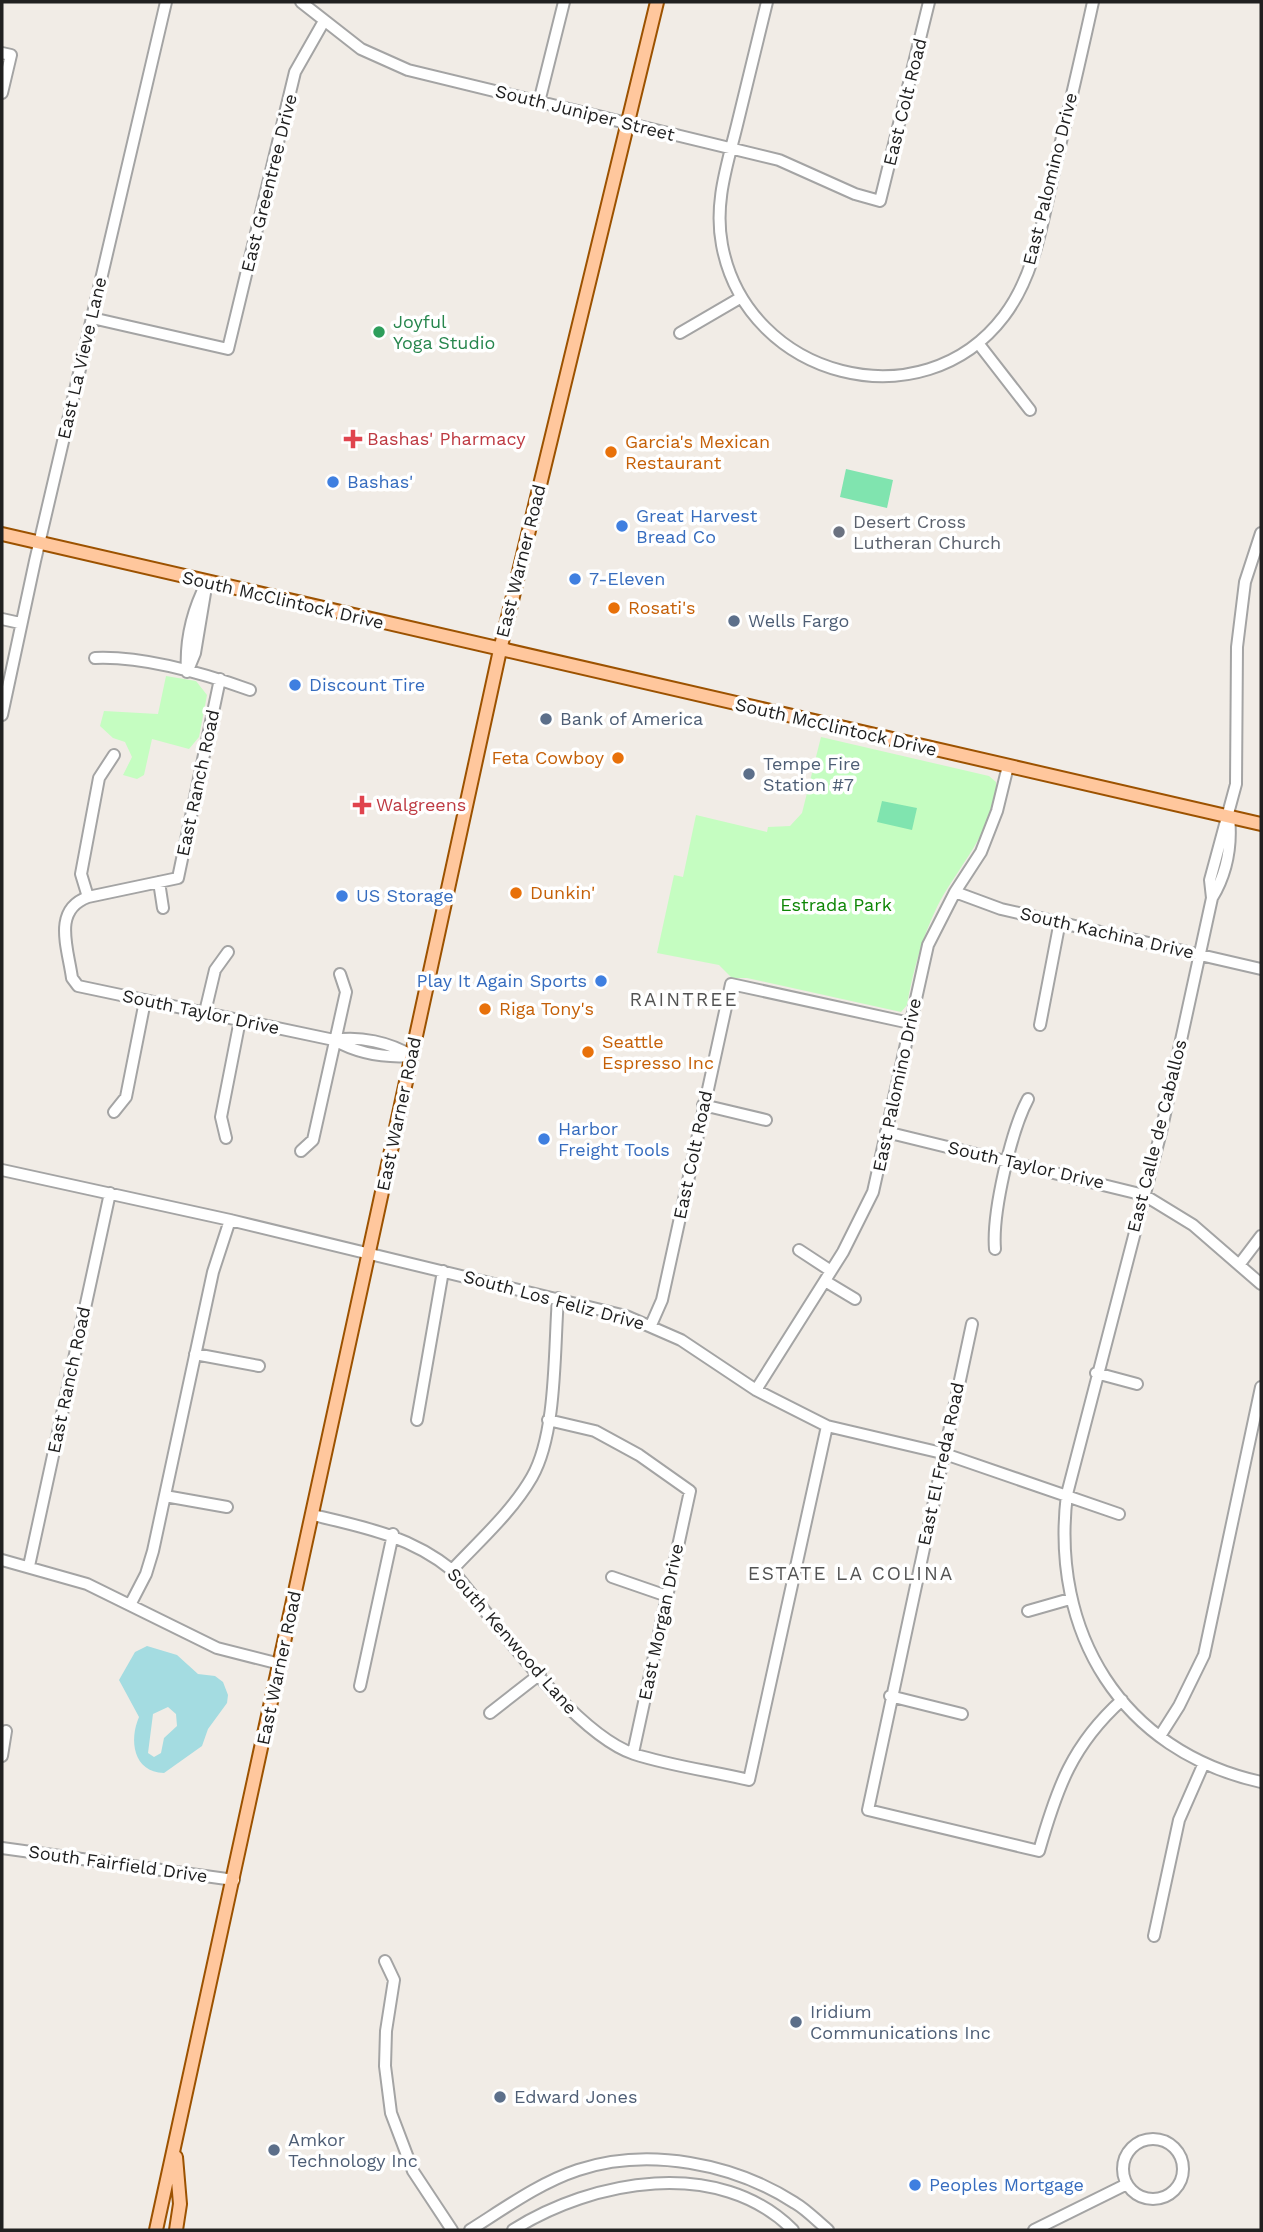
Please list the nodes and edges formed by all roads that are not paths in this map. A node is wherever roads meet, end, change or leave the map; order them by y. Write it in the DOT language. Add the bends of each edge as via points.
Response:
graph roads {
  1 [pos="166,2"];
  2 [pos="301,2"];
  3 [pos="564,2"];
  4 [pos="657,2"];
  5 [pos="767,2"];
  6 [pos="929,2"];
  7 [pos="1093,2"];
  8 [pos="324,22"];
  9 [pos="6,54"];
  10 [pos="2,93"];
  11 [pos="539,102"];
  12 [pos="628,123"];
  13 [pos="731,149"];
  14 [pos="880,201"];
  15 [pos="740,298"];
  16 [pos="92,318"];
  17 [pos="680,332"];
  18 [pos="978,343"];
  19 [pos="1030,410"];
  20 [pos="1261,533"];
  21 [pos="2,534"];
  22 [pos="39,543"];
  23 [pos="206,582"];
  24 [pos="2,619"];
  25 [pos="20,623"];
  26 [pos="500,650"];
  27 [pos="95,659"];
  28 [pos="187,672"];
  29 [pos="220,679"];
  30 [pos="250,690"];
  31 [pos="2,715"];
  32 [pos="114,755"];
  33 [pos="1008,766"];
  34 [pos="1229,817"];
  35 [pos="1261,824"];
  36 [pos="159,882"];
  37 [pos="955,892"];
  38 [pos="88,897"];
  39 [pos="163,908"];
  40 [pos="1060,921"];
  41 [pos="228,951"];
  42 [pos="1199,954"];
  43 [pos="1261,969"];
  44 [pos="340,974"];
  45 [pos="145,1001"];
  46 [pos="205,1012"];
  47 [pos="240,1020"];
  48 [pos="910,1023"];
  49 [pos="1040,1025"];
  50 [pos="334,1040"];
  51 [pos="412,1056"];
  52 [pos="1028,1098"];
  53 [pos="704,1105"];
  54 [pos="114,1112"];
  55 [pos="766,1120"];
  56 [pos="886,1132"];
  57 [pos="226,1138"];
  58 [pos="300,1151"];
  59 [pos="1009,1161"];
  60 [pos="2,1170"];
  61 [pos="110,1193"];
  62 [pos="1144,1195"];
  63 [pos="230,1220"];
  64 [pos="1261,1236"];
  65 [pos="995,1249"];
  66 [pos="799,1250"];
  67 [pos="369,1254"];
  68 [pos="1239,1265"];
  69 [pos="443,1271"];
  70 [pos="828,1276"];
  71 [pos="1261,1284"];
  72 [pos="558,1298"];
  73 [pos="855,1299"];
  74 [pos="972,1324"];
  75 [pos="651,1325"];
  76 [pos="195,1354"];
  77 [pos="259,1366"];
  78 [pos="1096,1373"];
  79 [pos="1137,1384"];
  80 [pos="1261,1387"];
  81 [pos="756,1390"];
  82 [pos="417,1420"];
  83 [pos="548,1420"];
  84 [pos="827,1426"];
  85 [pos="942,1453"];
  86 [pos="1067,1494"];
  87 [pos="165,1496"];
  88 [pos="227,1507"];
  89 [pos="1119,1514"];
  90 [pos="313,1515"];
  91 [pos="393,1534"];
  92 [pos="2,1560"];
  93 [pos="29,1566"];
  94 [pos="452,1570"];
  95 [pos="612,1577"];
  96 [pos="667,1596"];
  97 [pos="1070,1599"];
  98 [pos="131,1603"];
  99 [pos="1028,1611"];
  100 [pos="280,1664"];
  101 [pos="540,1674"];
  102 [pos="360,1686"];
  103 [pos="890,1696"];
  104 [pos="1122,1700"];
  105 [pos="490,1713"];
  106 [pos="962,1714"];
  107 [pos="6,1731"];
  108 [pos="1160,1736"];
  109 [pos="633,1753"];
  110 [pos="2,1756"];
  111 [pos="1204,1763"];
  112 [pos="1261,1782"];
  113 [pos="2,1848"];
  114 [pos="234,1881"];
  115 [pos="1154,1936"];
  116 [pos="386,1961"];
  117 [pos="175,2143"];
  118 [pos="1127,2184"];
  119 [pos="156,2230"];
  120 [pos="176,2230"];
  121 [pos="452,2230"];
  122 [pos="470,2230"];
  123 [pos="513,2230"];
  124 [pos="793,2230"];
  125 [pos="828,2230"];
  126 [pos="1034,2230"];
  1 -- 16 [label="street, East La Vieve Lane"];
  2 -- 8 [label="street, South Juniper Street"];
  3 -- 11 [label="street"];
  4 -- 12 [label="main road, East Warner Road"];
  5 -- 13 [label="street, East Palomino Drive"];
  6 -- 14 [label="street, East Colt Road"];
  7 -- 18 [label="street, East Palomino Drive" via="1037,243 1022,289"];
  8 -- 11 [label="street, South Juniper Street" via="394,65"];
  8 -- 16 [label="street, East Greentree Drive" via="295,72 228,349"];
  9 -- 10 [label="street"];
  11 -- 12 [label="street, South Juniper Street"];
  12 -- 13 [label="street, South Juniper Street"];
  12 -- 26 [label="main road, East Warner Road"];
  13 -- 14 [label="street, South Juniper Street" via="779,160"];
  13 -- 15 [label="street, East Palomino Drive" via="719,200 722,246"];
  15 -- 17 [label="street"];
  15 -- 18 [label="street, East Palomino Drive" via="765,329 796,355 837,370 873,376 905,374 943,363"];
  16 -- 22 [label="street, East La Vieve Lane"];
  18 -- 19 [label="street"];
  20 -- 34 [label="street" via="1245,582 1237,647 1236,768"];
  21 -- 22 [label="main road, South McClintock Drive"];
  22 -- 23 [label="main road, South McClintock Drive"];
  22 -- 25 [label="street, East La Vieve Lane"];
  23 -- 26 [label="main road, South McClintock Drive"];
  23 -- 28 [label="street" via="206,603"];
  24 -- 25 [label="street"];
  25 -- 31 [label="street, East La Vieve Lane"];
  26 -- 33 [label="main road, South McClintock Drive"];
  26 -- 51 [label="main road, East Warner Road"];
  27 -- 28 [label="street" via="114,657"];
  28 -- 29 [label="street"];
  29 -- 30 [label="street"];
  29 -- 36 [label="street, East Ranch Road" via="178,878"];
  32 -- 38 [label="street" via="99,778 81,874"];
  33 -- 34 [label="main road, South McClintock Drive"];
  33 -- 37 [label="street, East Palomino Drive" via="981,852"];
  34 -- 35 [label="main road, South McClintock Drive"];
  34 -- 42 [label="street, East Calle de Caballos" via="1231,839 1222,881 1212,898"];
  36 -- 38 [label="street, East Ranch Road"];
  36 -- 39 [label="street"];
  37 -- 40 [label="street, South Kachina Drive" via="1001,909"];
  37 -- 48 [label="street, East Palomino Drive" via="928,945"];
  38 -- 45 [label="street, South Taylor Drive" via="70,906 64,919 72,978 78,986"];
  40 -- 42 [label="street, South Kachina Drive"];
  40 -- 49 [label="street"];
  41 -- 46 [label="street" via="215,970"];
  42 -- 43 [label="street, South Kachina Drive"];
  42 -- 62 [label="street, East Calle de Caballos"];
  44 -- 50 [label="street" via="345,992"];
  45 -- 46 [label="street, South Taylor Drive"];
  45 -- 54 [label="street" via="126,1097"];
  46 -- 47 [label="street, South Taylor Drive"];
  47 -- 50 [label="street, South Taylor Drive"];
  47 -- 57 [label="street" via="221,1117"];
  48 -- 53 [label="street, East Colt Road" via="731,984"];
  48 -- 56 [label="street, East Palomino Drive"];
  50 -- 51 [label="street, South Taylor Drive" via="349,1049"];
  50 -- 58 [label="street" via="313,1140"];
  51 -- 67 [label="main road, East Warner Road"];
  52 -- 59 [label="street"];
  53 -- 55 [label="street"];
  53 -- 75 [label="street, East Colt Road" via="662,1300"];
  56 -- 59 [label="street, South Taylor Drive"];
  56 -- 70 [label="street, East Palomino Drive" via="873,1192"];
  59 -- 62 [label="street, South Taylor Drive"];
  59 -- 65 [label="street" via="993,1228"];
  60 -- 61 [label="street, South Los Feliz Drive"];
  61 -- 63 [label="street, South Los Feliz Drive"];
  61 -- 93 [label="street, East Ranch Road"];
  62 -- 68 [label="street, South Taylor Drive" via="1194,1225"];
  62 -- 78 [label="street, East Calle de Caballos"];
  63 -- 67 [label="street, South Los Feliz Drive"];
  63 -- 76 [label="street"];
  64 -- 68 [label="street"];
  66 -- 70 [label="street"];
  67 -- 69 [label="street, South Los Feliz Drive"];
  67 -- 90 [label="main road, East Warner Road"];
  68 -- 71 [label="street, South Taylor Drive"];
  69 -- 72 [label="street, South Los Feliz Drive"];
  69 -- 82 [label="street"];
  70 -- 73 [label="street"];
  70 -- 81 [label="street, East Palomino Drive"];
  72 -- 75 [label="street, South Los Feliz Drive"];
  72 -- 83 [label="street"];
  74 -- 85 [label="street, East El Freda Road"];
  75 -- 81 [label="street, South Los Feliz Drive"];
  76 -- 77 [label="street"];
  76 -- 87 [label="street"];
  78 -- 79 [label="street"];
  78 -- 86 [label="street, East Calle de Caballos"];
  80 -- 108 [label="street" via="1204,1655"];
  81 -- 84 [label="street, South Los Feliz Drive"];
  83 -- 94 [label="street" via="544,1451 532,1477"];
  83 -- 96 [label="street, East Morgan Drive" via="594,1431 690,1491"];
  84 -- 85 [label="street, South Los Feliz Drive"];
  84 -- 109 [label="street, South Kenwood Lane" via="749,1780"];
  85 -- 86 [label="street, South Los Feliz Drive"];
  85 -- 103 [label="street, East El Freda Road"];
  86 -- 89 [label="street, South Los Feliz Drive"];
  86 -- 97 [label="street, East Calle de Caballos" via="1062,1550"];
  87 -- 88 [label="street"];
  87 -- 98 [label="street" via="146,1574"];
  90 -- 91 [label="street, South Kenwood Lane"];
  90 -- 100 [label="main road, East Warner Road"];
  91 -- 94 [label="street, South Kenwood Lane"];
  91 -- 102 [label="street"];
  92 -- 93 [label="street"];
  93 -- 98 [label="street"];
  94 -- 101 [label="street, South Kenwood Lane"];
  95 -- 96 [label="street"];
  96 -- 109 [label="street, East Morgan Drive"];
  97 -- 99 [label="street"];
  97 -- 104 [label="street, East Calle de Caballos" via="1086,1647"];
  98 -- 100 [label="street" via="217,1648"];
  100 -- 114 [label="main road, East Warner Road"];
  101 -- 105 [label="street"];
  101 -- 109 [label="street, South Kenwood Lane" via="594,1731"];
  103 -- 104 [label="street, East El Freda Road" via="867,1810 1039,1851 1055,1795 1075,1753 1098,1721"];
  103 -- 106 [label="street"];
  104 -- 108 [label="street, East Calle de Caballos"];
  107 -- 110 [label="street"];
  108 -- 111 [label="street, East Calle de Caballos"];
  111 -- 112 [label="street, East Calle de Caballos"];
  111 -- 115 [label="street" via="1180,1820"];
  113 -- 114 [label="street, South Fairfield Drive"];
  114 -- 117 [label="main road, East Warner Road"];
  116 -- 121 [label="street" via="394,1980 385,2066 391,2113 413,2171"];
  117 -- 119 [label="main road, East Warner Road"];
  117 -- 120 [label="main road" via="180,2204"];
  118 -- 118 [label="street" via="1133,2192 1151,2199 1170,2194 1182,2178 1181,2158 1160,2140 1140,2142 1124,2165"];
  118 -- 126 [label="street"];
  122 -- 125 [label="street" via="551,2181 608,2162 631,2160 683,2162 738,2176 796,2203"];
  123 -- 124 [label="street" via="575,2198 653,2184 704,2186 732,2194 783,2220"];
}
